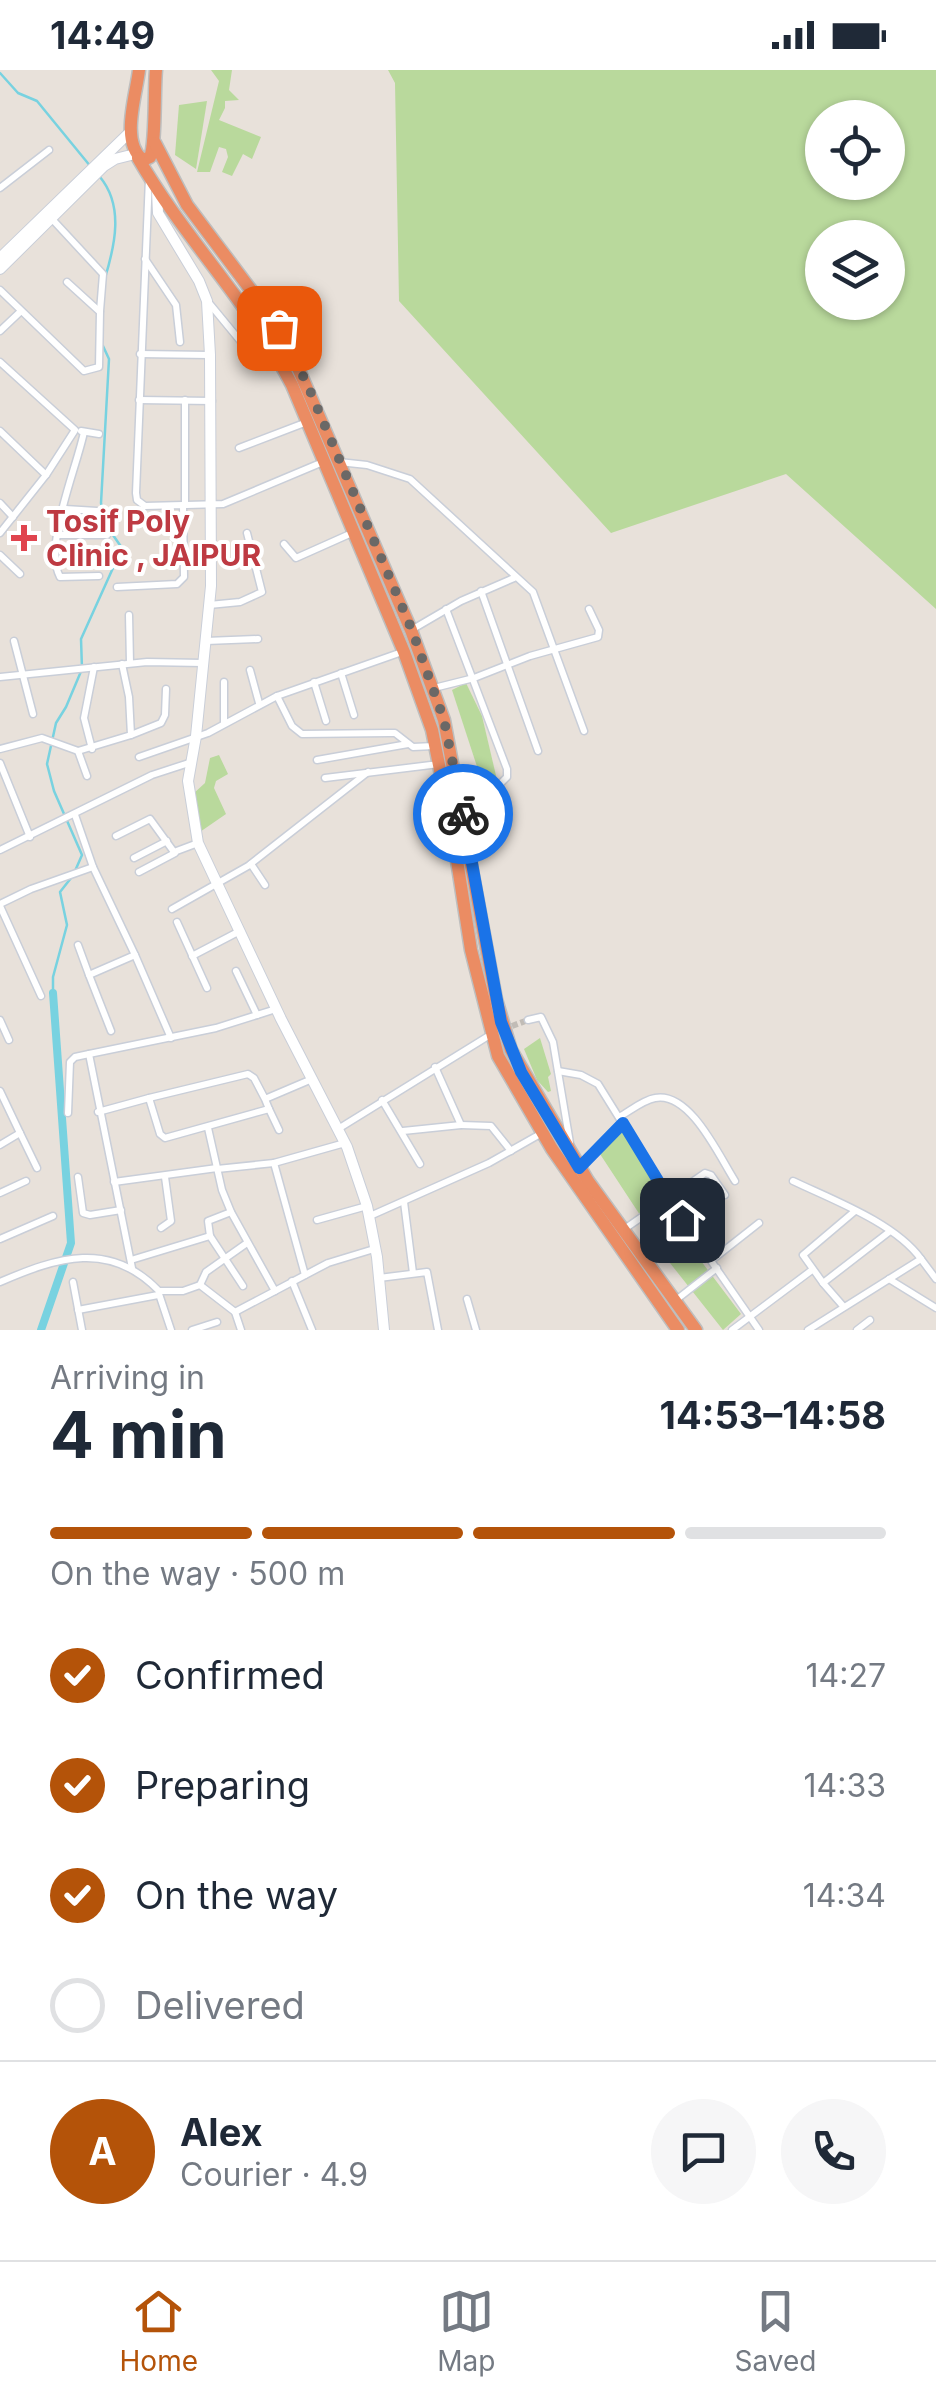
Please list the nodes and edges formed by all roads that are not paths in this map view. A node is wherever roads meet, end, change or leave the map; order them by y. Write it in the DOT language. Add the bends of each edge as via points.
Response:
graph roads {
  1 [pos="139,70"];
  2 [pos="156,70"];
  3 [pos="131,131"];
  4 [pos="153,136"];
  5 [pos="50,150"];
  6 [pos="137,156"];
  7 [pos="107,159"];
  8 [pos="149,176"];
  9 [pos="87,177"];
  10 [pos="0,188"];
  11 [pos="157,190"];
  12 [pos="51,218"];
  13 [pos="0,258"];
  14 [pos="145,259"];
  15 [pos="0,269"];
  16 [pos="67,282"];
  17 [pos="0,290"];
  18 [pos="207,301"];
  19 [pos="20,312"];
  20 [pos="100,312"];
  21 [pos="0,331"];
  22 [pos="180,342"];
  23 [pos="140,354"];
  24 [pos="210,354"];
  25 [pos="279,360"];
  26 [pos="0,362"];
  27 [pos="138,400"];
  28 [pos="186,400"];
  29 [pos="212,400"];
  30 [pos="307,422"];
  31 [pos="75,430"];
  32 [pos="0,431"];
  33 [pos="84,432"];
  34 [pos="99,434"];
  35 [pos="239,448"];
  36 [pos="330,462"];
  37 [pos="46,475"];
  38 [pos="0,503"];
  39 [pos="185,505"];
  40 [pos="210,505"];
  41 [pos="65,509"];
  42 [pos="98,511"];
  43 [pos="13,517"];
  44 [pos="0,533"];
  45 [pos="246,533"];
  46 [pos="352,533"];
  47 [pos="57,535"];
  48 [pos="107,535"];
  49 [pos="284,544"];
  50 [pos="0,555"];
  51 [pos="20,574"];
  52 [pos="98,576"];
  53 [pos="514,578"];
  54 [pos="117,588"];
  55 [pos="481,591"];
  56 [pos="210,605"];
  57 [pos="446,609"];
  58 [pos="589,609"];
  59 [pos="129,615"];
  60 [pos="412,630"];
  61 [pos="258,639"];
  62 [pos="14,641"];
  63 [pos="206,642"];
  64 [pos="411,650"];
  65 [pos="556,650"];
  66 [pos="126,664"];
  67 [pos="204,664"];
  68 [pos="508,665"];
  69 [pos="92,667"];
  70 [pos="250,670"];
  71 [pos="340,673"];
  72 [pos="22,675"];
  73 [pos="0,677"];
  74 [pos="474,678"];
  75 [pos="224,682"];
  76 [pos="314,682"];
  77 [pos="432,688"];
  78 [pos="166,689"];
  79 [pos="276,696"];
  80 [pos="259,703"];
  81 [pos="33,714"];
  82 [pos="354,715"];
  83 [pos="326,721"];
  84 [pos="224,724"];
  85 [pos="584,731"];
  86 [pos="131,735"];
  87 [pos="196,736"];
  88 [pos="408,744"];
  89 [pos="436,746"];
  90 [pos="0,749"];
  91 [pos="92,749"];
  92 [pos="538,751"];
  93 [pos="78,752"];
  94 [pos="139,757"];
  95 [pos="317,760"];
  96 [pos="0,762"];
  97 [pos="192,762"];
  98 [pos="440,764"];
  99 [pos="368,772"];
  100 [pos="86,776"];
  101 [pos="325,778"];
  102 [pos="460,800"];
  103 [pos="71,817"];
  104 [pos="30,836"];
  105 [pos="116,836"];
  106 [pos="167,841"];
  107 [pos="198,843"];
  108 [pos="0,850"];
  109 [pos="176,853"];
  110 [pos="134,858"];
  111 [pos="251,864"];
  112 [pos="94,867"];
  113 [pos="140,872"];
  114 [pos="265,885"];
  115 [pos="216,886"];
  116 [pos="0,905"];
  117 [pos="172,908"];
  118 [pos="177,922"];
  119 [pos="238,932"];
  120 [pos="78,945"];
  121 [pos="135,955"];
  122 [pos="192,956"];
  123 [pos="236,971"];
  124 [pos="89,975"];
  125 [pos="207,988"];
  126 [pos="41,996"];
  127 [pos="276,1009"];
  128 [pos="256,1016"];
  129 [pos="0,1020"];
  130 [pos="528,1020"];
  131 [pos="502,1030"];
  132 [pos="110,1032"];
  133 [pos="172,1038"];
  134 [pos="8,1040"];
  135 [pos="89,1054"];
  136 [pos="435,1068"];
  137 [pos="558,1071"];
  138 [pos="313,1078"];
  139 [pos="1,1096"];
  140 [pos="150,1098"];
  141 [pos="265,1099"];
  142 [pos="382,1100"];
  143 [pos="269,1109"];
  144 [pos="98,1112"];
  145 [pos="68,1113"];
  146 [pos="621,1120"];
  147 [pos="461,1126"];
  148 [pos="208,1128"];
  149 [pos="338,1129"];
  150 [pos="279,1130"];
  151 [pos="402,1131"];
  152 [pos="20,1133"];
  153 [pos="542,1133"];
  154 [pos="344,1143"];
  155 [pos="0,1145"];
  156 [pos="511,1151"];
  157 [pos="274,1163"];
  158 [pos="576,1163"];
  159 [pos="420,1164"];
  160 [pos="36,1168"];
  161 [pos="217,1169"];
  162 [pos="78,1177"];
  163 [pos="165,1177"];
  164 [pos="26,1181"];
  165 [pos="735,1181"];
  166 [pos="114,1182"];
  167 [pos="793,1182"];
  168 [pos="0,1193"];
  169 [pos="725,1195"];
  170 [pos="668,1198"];
  171 [pos="404,1202"];
  172 [pos="121,1210"];
  173 [pos="368,1211"];
  174 [pos="855,1211"];
  175 [pos="231,1212"];
  176 [pos="54,1216"];
  177 [pos="317,1220"];
  178 [pos="759,1223"];
  179 [pos="161,1228"];
  180 [pos="622,1230"];
  181 [pos="889,1232"];
  182 [pos="210,1236"];
  183 [pos="0,1239"];
  184 [pos="247,1243"];
  185 [pos="375,1248"];
  186 [pos="921,1259"];
  187 [pos="225,1260"];
  188 [pos="712,1260"];
  189 [pos="132,1265"];
  190 [pos="717,1268"];
  191 [pos="812,1270"];
  192 [pos="414,1273"];
  193 [pos="305,1275"];
  194 [pos="379,1278"];
  195 [pos="889,1279"];
  196 [pos="936,1279"];
  197 [pos="292,1281"];
  198 [pos="0,1282"];
  199 [pos="73,1282"];
  200 [pos="823,1283"];
  201 [pos="200,1286"];
  202 [pos="243,1286"];
  203 [pos="275,1292"];
  204 [pos="159,1293"];
  205 [pos="467,1299"];
  206 [pos="674,1300"];
  207 [pos="843,1306"];
  208 [pos="936,1308"];
  209 [pos="78,1310"];
  210 [pos="235,1312"];
  211 [pos="749,1315"];
  212 [pos="870,1320"];
  213 [pos="216,1322"];
  214 [pos="82,1330"];
  215 [pos="171,1330"];
  216 [pos="192,1330"];
  217 [pos="241,1330"];
  218 [pos="312,1330"];
  219 [pos="384,1330"];
  220 [pos="438,1330"];
  221 [pos="476,1330"];
  222 [pos="678,1330"];
  223 [pos="696,1330"];
  224 [pos="732,1330"];
  225 [pos="759,1330"];
  226 [pos="808,1330"];
  227 [pos="857,1330"];
  1 -- 3 [label="highway"];
  2 -- 4 [label="highway"];
  3 -- 4 [label="highway" via="140,121"];
  3 -- 6 [label="highway"];
  3 -- 7 [label="street"];
  4 -- 6 [label="highway" via="147,160"];
  4 -- 36 [label="highway" via="187,205 279,328 308,386"];
  5 -- 10 [label="street"];
  6 -- 7 [label="street"];
  6 -- 8 [label="highway"];
  7 -- 9 [label="street"];
  8 -- 11 [label="highway"];
  8 -- 14 [label="street"];
  9 -- 12 [label="street"];
  9 -- 13 [label="street"];
  11 -- 18 [label="street" via="158,213"];
  11 -- 25 [label="highway"];
  12 -- 15 [label="street"];
  12 -- 20 [label="street" via="103,274"];
  14 -- 22 [label="street" via="176,305"];
  14 -- 23 [label="street"];
  16 -- 20 [label="street"];
  17 -- 19 [label="street"];
  18 -- 24 [label="street"];
  18 -- 25 [label="street" via="256,360"];
  19 -- 20 [label="street" via="91,372 99,367"];
  19 -- 21 [label="street"];
  23 -- 24 [label="street"];
  23 -- 27 [label="street"];
  24 -- 29 [label="street"];
  25 -- 30 [label="highway"];
  26 -- 31 [label="street"];
  27 -- 28 [label="street"];
  27 -- 39 [label="street" via="137,500 145,506"];
  28 -- 29 [label="street"];
  28 -- 39 [label="street"];
  29 -- 40 [label="street"];
  30 -- 35 [label="street"];
  30 -- 36 [label="highway"];
  31 -- 33 [label="street"];
  31 -- 37 [label="street"];
  32 -- 37 [label="street"];
  33 -- 34 [label="street"];
  33 -- 41 [label="street"];
  36 -- 40 [label="street"];
  36 -- 46 [label="highway"];
  36 -- 53 [label="street" via="410,480"];
  36 -- 60 [label="highway"];
  37 -- 43 [label="street"];
  38 -- 43 [label="street"];
  39 -- 40 [label="street"];
  39 -- 54 [label="street" via="182,582"];
  40 -- 56 [label="street"];
  41 -- 42 [label="street"];
  41 -- 47 [label="street"];
  43 -- 44 [label="street"];
  45 -- 56 [label="street" via="262,592"];
  46 -- 49 [label="street" via="296,558"];
  46 -- 64 [label="highway"];
  47 -- 48 [label="street"];
  47 -- 52 [label="street" via="58,575"];
  50 -- 51 [label="street"];
  53 -- 55 [label="street"];
  53 -- 65 [label="street" via="533,592"];
  55 -- 57 [label="street"];
  55 -- 68 [label="street"];
  56 -- 63 [label="street"];
  57 -- 60 [label="street"];
  57 -- 74 [label="street"];
  58 -- 65 [label="street" via="598,637"];
  59 -- 66 [label="street"];
  60 -- 64 [label="highway"];
  61 -- 63 [label="street"];
  62 -- 72 [label="street"];
  63 -- 67 [label="street"];
  64 -- 71 [label="street"];
  64 -- 77 [label="highway"];
  64 -- 89 [label="highway"];
  65 -- 68 [label="street"];
  65 -- 85 [label="street"];
  66 -- 67 [label="street"];
  66 -- 69 [label="street"];
  66 -- 86 [label="street"];
  67 -- 87 [label="street"];
  68 -- 74 [label="street"];
  68 -- 92 [label="street"];
  69 -- 72 [label="street"];
  69 -- 91 [label="street" via="84,718"];
  70 -- 80 [label="street"];
  71 -- 76 [label="street"];
  71 -- 82 [label="street"];
  72 -- 73 [label="street"];
  72 -- 81 [label="street"];
  74 -- 77 [label="street"];
  74 -- 102 [label="street" via="507,778 494,790"];
  75 -- 84 [label="street"];
  76 -- 79 [label="street"];
  76 -- 83 [label="street"];
  77 -- 102 [label="highway"];
  78 -- 86 [label="street" via="161,723"];
  79 -- 80 [label="street"];
  79 -- 88 [label="street" via="302,734 395,734"];
  80 -- 84 [label="street"];
  84 -- 87 [label="street"];
  86 -- 91 [label="street"];
  87 -- 94 [label="street"];
  87 -- 97 [label="street"];
  88 -- 89 [label="street"];
  88 -- 95 [label="street"];
  89 -- 98 [label="highway"];
  90 -- 93 [label="street" via="48,740"];
  91 -- 93 [label="street"];
  93 -- 100 [label="street"];
  96 -- 104 [label="street"];
  97 -- 103 [label="street"];
  97 -- 107 [label="street" via="188,781"];
  98 -- 99 [label="street"];
  98 -- 131 [label="highway" via="471,950"];
  99 -- 101 [label="street"];
  99 -- 111 [label="street"];
  102 -- 131 [label="highway"];
  103 -- 104 [label="street"];
  103 -- 112 [label="street"];
  104 -- 108 [label="street"];
  105 -- 106 [label="street" via="150,819"];
  106 -- 109 [label="street"];
  106 -- 110 [label="street"];
  107 -- 109 [label="street"];
  107 -- 115 [label="street"];
  109 -- 113 [label="street"];
  111 -- 114 [label="street"];
  111 -- 115 [label="street"];
  112 -- 116 [label="street"];
  112 -- 121 [label="street"];
  115 -- 117 [label="street"];
  115 -- 119 [label="street"];
  116 -- 126 [label="street"];
  118 -- 122 [label="street"];
  119 -- 122 [label="street"];
  119 -- 127 [label="street"];
  120 -- 124 [label="street"];
  121 -- 124 [label="street"];
  121 -- 133 [label="street"];
  122 -- 125 [label="street"];
  123 -- 128 [label="street"];
  124 -- 132 [label="street"];
  127 -- 128 [label="street"];
  127 -- 138 [label="street"];
  128 -- 133 [label="street"];
  129 -- 134 [label="street"];
  130 -- 137 [label="street" via="541,1017"];
  131 -- 136 [label="street"];
  131 -- 153 [label="highway" via="505,1071"];
  131 -- 158 [label="highway"];
  133 -- 135 [label="street"];
  135 -- 144 [label="street"];
  135 -- 145 [label="street" via="70,1062"];
  136 -- 142 [label="street"];
  136 -- 147 [label="street"];
  137 -- 146 [label="street" via="592,1079"];
  137 -- 158 [label="street"];
  138 -- 141 [label="street"];
  138 -- 149 [label="street"];
  139 -- 152 [label="street"];
  140 -- 141 [label="street" via="248,1074"];
  140 -- 144 [label="street"];
  140 -- 148 [label="street" via="162,1138"];
  141 -- 143 [label="street"];
  142 -- 149 [label="street"];
  142 -- 151 [label="street"];
  143 -- 148 [label="street"];
  143 -- 150 [label="street"];
  144 -- 166 [label="street"];
  146 -- 158 [label="street"];
  146 -- 165 [label="street" via="650,1099 678,1102"];
  146 -- 170 [label="street"];
  147 -- 151 [label="street"];
  147 -- 156 [label="street" via="491,1126"];
  148 -- 161 [label="street"];
  149 -- 154 [label="street"];
  151 -- 159 [label="street"];
  152 -- 155 [label="street"];
  152 -- 160 [label="street"];
  153 -- 156 [label="street"];
  153 -- 222 [label="highway"];
  154 -- 157 [label="street"];
  154 -- 173 [label="street"];
  156 -- 171 [label="street"];
  157 -- 161 [label="street"];
  157 -- 193 [label="street"];
  158 -- 180 [label="highway"];
  161 -- 163 [label="street"];
  161 -- 175 [label="street"];
  162 -- 172 [label="street" via="84,1213"];
  163 -- 166 [label="street"];
  163 -- 179 [label="street" via="172,1221"];
  164 -- 168 [label="street"];
  166 -- 172 [label="street"];
  167 -- 174 [label="street"];
  169 -- 170 [label="street" via="705,1172"];
  170 -- 180 [label="street"];
  170 -- 188 [label="street"];
  171 -- 173 [label="street"];
  171 -- 192 [label="street"];
  172 -- 189 [label="street"];
  173 -- 177 [label="street"];
  173 -- 185 [label="street"];
  174 -- 181 [label="street"];
  174 -- 191 [label="street" via="805,1252"];
  175 -- 182 [label="street" via="208,1221"];
  175 -- 184 [label="street"];
  176 -- 183 [label="street"];
  178 -- 188 [label="street"];
  180 -- 206 [label="highway"];
  181 -- 186 [label="street"];
  181 -- 200 [label="street"];
  182 -- 187 [label="street"];
  182 -- 189 [label="street"];
  184 -- 187 [label="street"];
  184 -- 203 [label="street"];
  185 -- 193 [label="street"];
  185 -- 194 [label="street"];
  186 -- 195 [label="street"];
  186 -- 196 [label="street"];
  187 -- 201 [label="street" via="206,1272"];
  187 -- 202 [label="street"];
  188 -- 190 [label="street"];
  189 -- 198 [label="street" via="59,1260"];
  189 -- 204 [label="street"];
  190 -- 206 [label="street"];
  190 -- 211 [label="street"];
  191 -- 200 [label="street"];
  191 -- 211 [label="street"];
  192 -- 194 [label="street"];
  192 -- 220 [label="street" via="430,1277"];
  193 -- 197 [label="street"];
  194 -- 219 [label="street"];
  195 -- 207 [label="street"];
  195 -- 208 [label="street"];
  197 -- 203 [label="street"];
  197 -- 218 [label="street"];
  199 -- 209 [label="street"];
  200 -- 207 [label="street"];
  201 -- 204 [label="street"];
  201 -- 210 [label="street"];
  203 -- 210 [label="street"];
  204 -- 209 [label="street"];
  204 -- 215 [label="street"];
  205 -- 221 [label="street"];
  206 -- 223 [label="highway"];
  207 -- 226 [label="street"];
  209 -- 214 [label="street"];
  210 -- 217 [label="street"];
  211 -- 224 [label="street"];
  211 -- 225 [label="street"];
  212 -- 227 [label="street"];
  213 -- 216 [label="street"];
}
